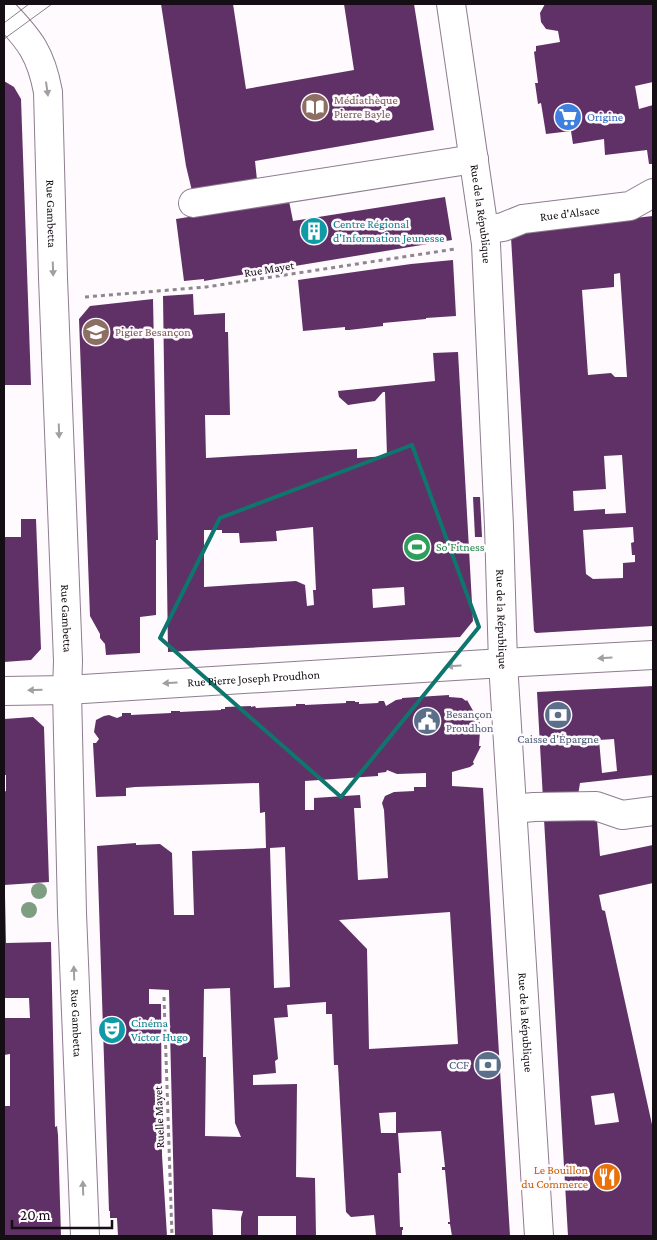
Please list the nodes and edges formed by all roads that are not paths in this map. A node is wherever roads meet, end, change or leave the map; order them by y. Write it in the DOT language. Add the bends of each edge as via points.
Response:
graph roads {
  1 [pos="451,4"];
  2 [pos="4,13"];
  3 [pos="474,159"];
  4 [pos="653,193"];
  5 [pos="193,203"];
  6 [pos="485,237"];
  7 [pos="653,656"];
  8 [pos="503,663"];
  9 [pos="67,690"];
  10 [pos="4,691"];
  11 [pos="513,809"];
  12 [pos="653,811"];
  13 [pos="85,1236"];
  14 [pos="539,1236"];
  1 -- 3 [label="street, Rue de la République"];
  2 -- 9 [label="street, Rue Gambetta, one-way" via="39,57 48,92"];
  3 -- 5 [label="street"];
  3 -- 6 [label="street, Rue de la République"];
  4 -- 6 [label="street, Rue d'Alsace" via="630,206 523,219"];
  6 -- 8 [label="street, Rue de la République"];
  7 -- 8 [label="street, Rue Pierre Joseph Proudhon, one-way"];
  8 -- 9 [label="street, Rue Pierre Joseph Proudhon, one-way"];
  8 -- 11 [label="street, Rue de la République"];
  9 -- 10 [label="street, Rue Pierre Joseph Proudhon, one-way"];
  13 -- 9 [label="street, Rue Gambetta, one-way"];
  11 -- 12 [label="street" via="596,806 622,815"];
  11 -- 14 [label="street, Rue de la République"];
}
